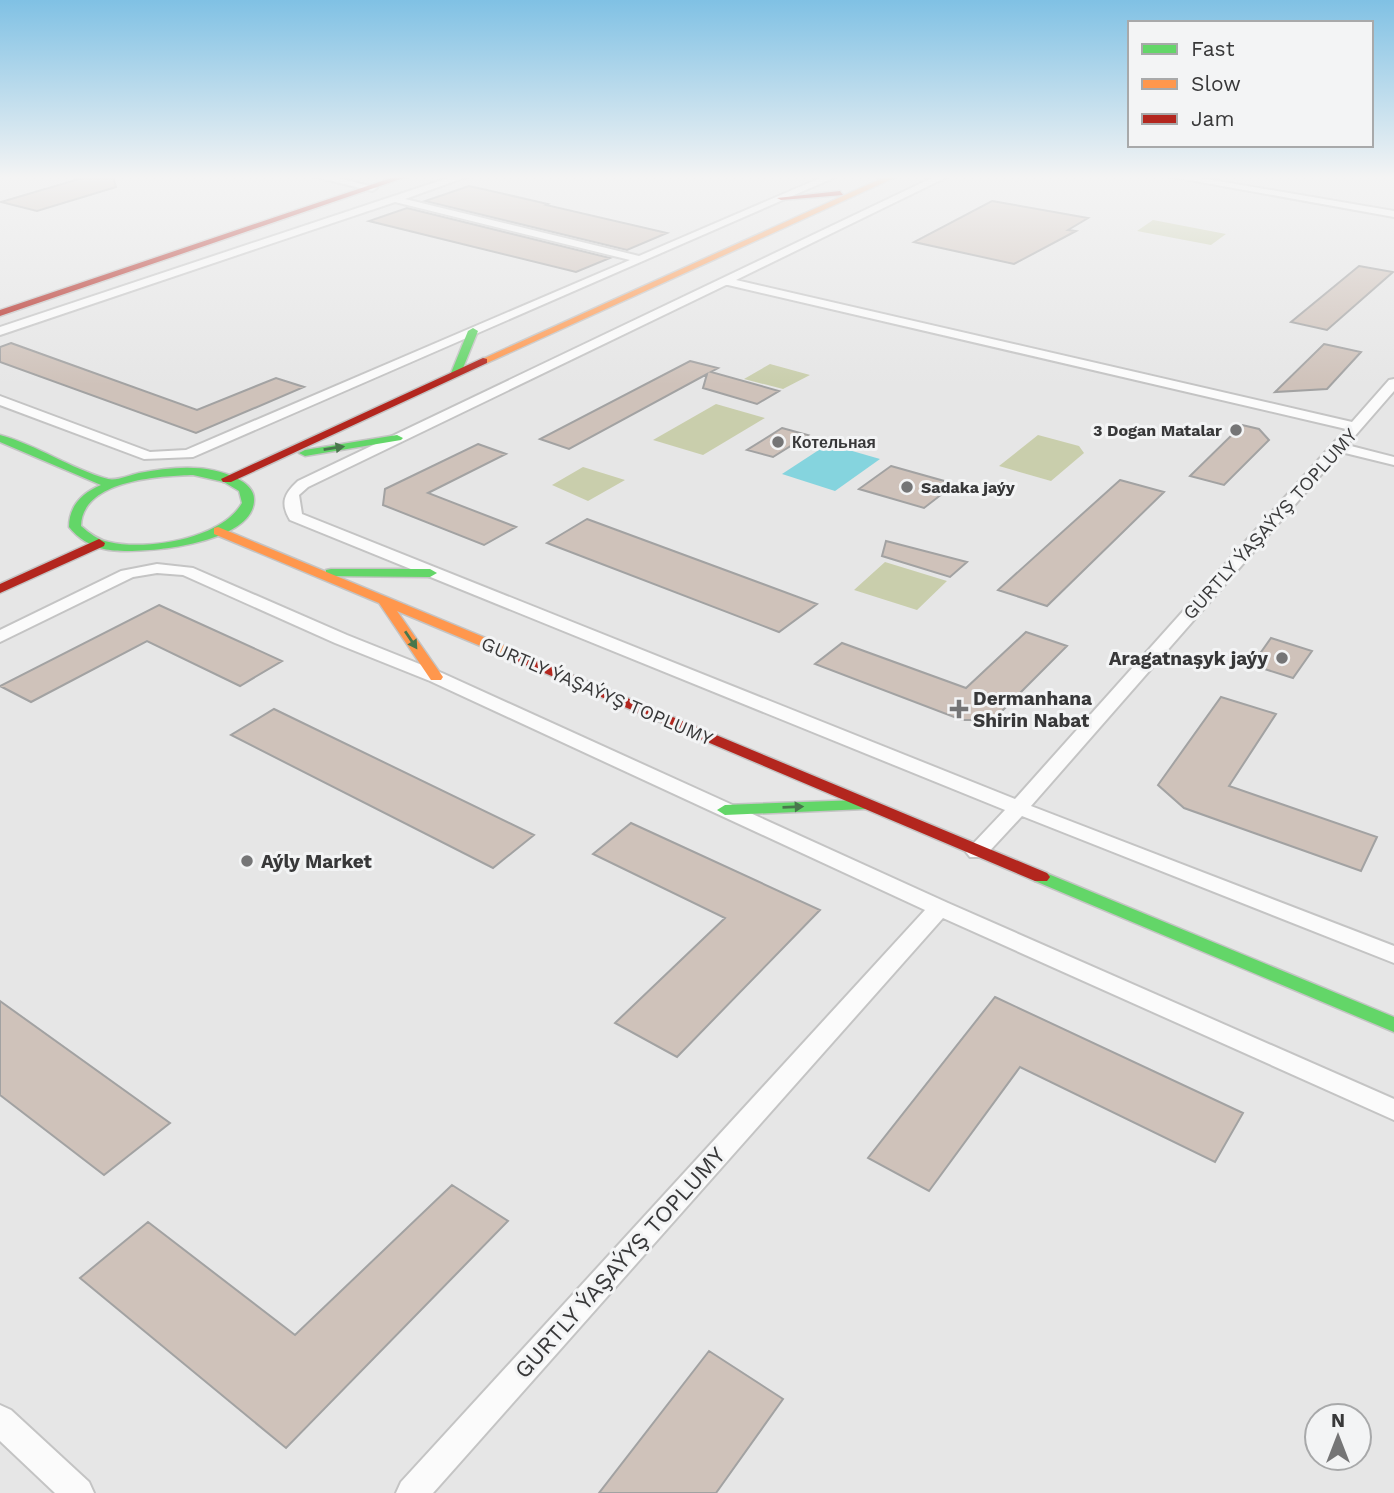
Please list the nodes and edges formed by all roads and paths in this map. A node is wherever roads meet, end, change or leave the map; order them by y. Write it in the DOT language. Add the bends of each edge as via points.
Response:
graph roads {
  1 [pos="200,246"];
  2 [pos="258,246"];
  3 [pos="585,246"];
  4 [pos="671,246"];
  5 [pos="740,246"];
  6 [pos="802,246"];
  7 [pos="640,259"];
  8 [pos="728,282"];
  9 [pos="0,313"];
  10 [pos="0,331"];
  11 [pos="473,331"];
  12 [pos="456,373"];
  13 [pos="1394,383"];
  14 [pos="0,400"];
  15 [pos="1355,427"];
  16 [pos="0,438"];
  17 [pos="397,438"];
  18 [pos="1338,447"];
  19 [pos="271,458"];
  20 [pos="1394,461"];
  21 [pos="227,479"];
  22 [pos="112,485"];
  23 [pos="218,531"];
  24 [pos="99,543"];
  25 [pos="323,573"];
  26 [pos="430,573"];
  27 [pos="0,589"];
  28 [pos="386,604"];
  29 [pos="0,637"];
  30 [pos="436,677"];
  31 [pos="869,804"];
  32 [pos="1018,808"];
  33 [pos="725,810"];
  34 [pos="977,852"];
  35 [pos="940,908"];
  36 [pos="1394,955"];
  37 [pos="1394,1025"];
  38 [pos="1394,1110"];
  39 [pos="0,1420"];
  40 [pos="78,1493"];
  41 [pos="412,1493"];
  1 -- 9 [label="street"];
  2 -- 10 [label="street"];
  3 -- 7 [label="street"];
  4 -- 7 [label="street"];
  5 -- 12 [label="street"];
  6 -- 8 [label="street"];
  7 -- 11 [label="street"];
  8 -- 15 [label="street"];
  8 -- 17 [label="street"];
  11 -- 12 [label="street"];
  11 -- 14 [label="street" via="188,454 149,456"];
  12 -- 19 [label="street"];
  13 -- 15 [label="street, GURTLY ÝAŞAÝYŞ TOPLUMY"];
  15 -- 18 [label="street, GURTLY ÝAŞAÝYŞ TOPLUMY"];
  16 -- 22 [label="street"];
  19 -- 17 [label="street, one-way"];
  17 -- 26 [label="street" via="303,484 292,494 291,505 295,517"];
  18 -- 20 [label="street"];
  18 -- 32 [label="street, GURTLY ÝAŞAÝYŞ TOPLUMY"];
  19 -- 21 [label="street"];
  21 -- 22 [label="street" via="176,471"];
  21 -- 23 [label="street" via="245,490 248,503 238,518"];
  22 -- 24 [label="street" via="88,498 73,520 79,533"];
  23 -- 24 [label="street" via="158,547"];
  23 -- 25 [label="street, GURTLY ÝAŞAÝYŞ TOPLUMY"];
  24 -- 27 [label="street"];
  25 -- 26 [label="street"];
  25 -- 28 [label="street, GURTLY ÝAŞAÝYŞ TOPLUMY"];
  26 -- 32 [label="street"];
  28 -- 30 [label="street, one-way"];
  28 -- 31 [label="street, GURTLY ÝAŞAÝYŞ TOPLUMY"];
  29 -- 30 [label="street" via="127,574 168,566"];
  30 -- 33 [label="street"];
  33 -- 31 [label="street, one-way"];
  31 -- 34 [label="street, GURTLY ÝAŞAÝYŞ TOPLUMY"];
  32 -- 34 [label="street, GURTLY ÝAŞAÝYŞ TOPLUMY"];
  32 -- 36 [label="street"];
  33 -- 35 [label="street"];
  34 -- 37 [label="street, GURTLY ÝAŞAÝYŞ TOPLUMY"];
  35 -- 38 [label="street"];
  35 -- 41 [label="street, GURTLY ÝAŞAÝYŞ TOPLUMY"];
  39 -- 40 [label="street"];
}
